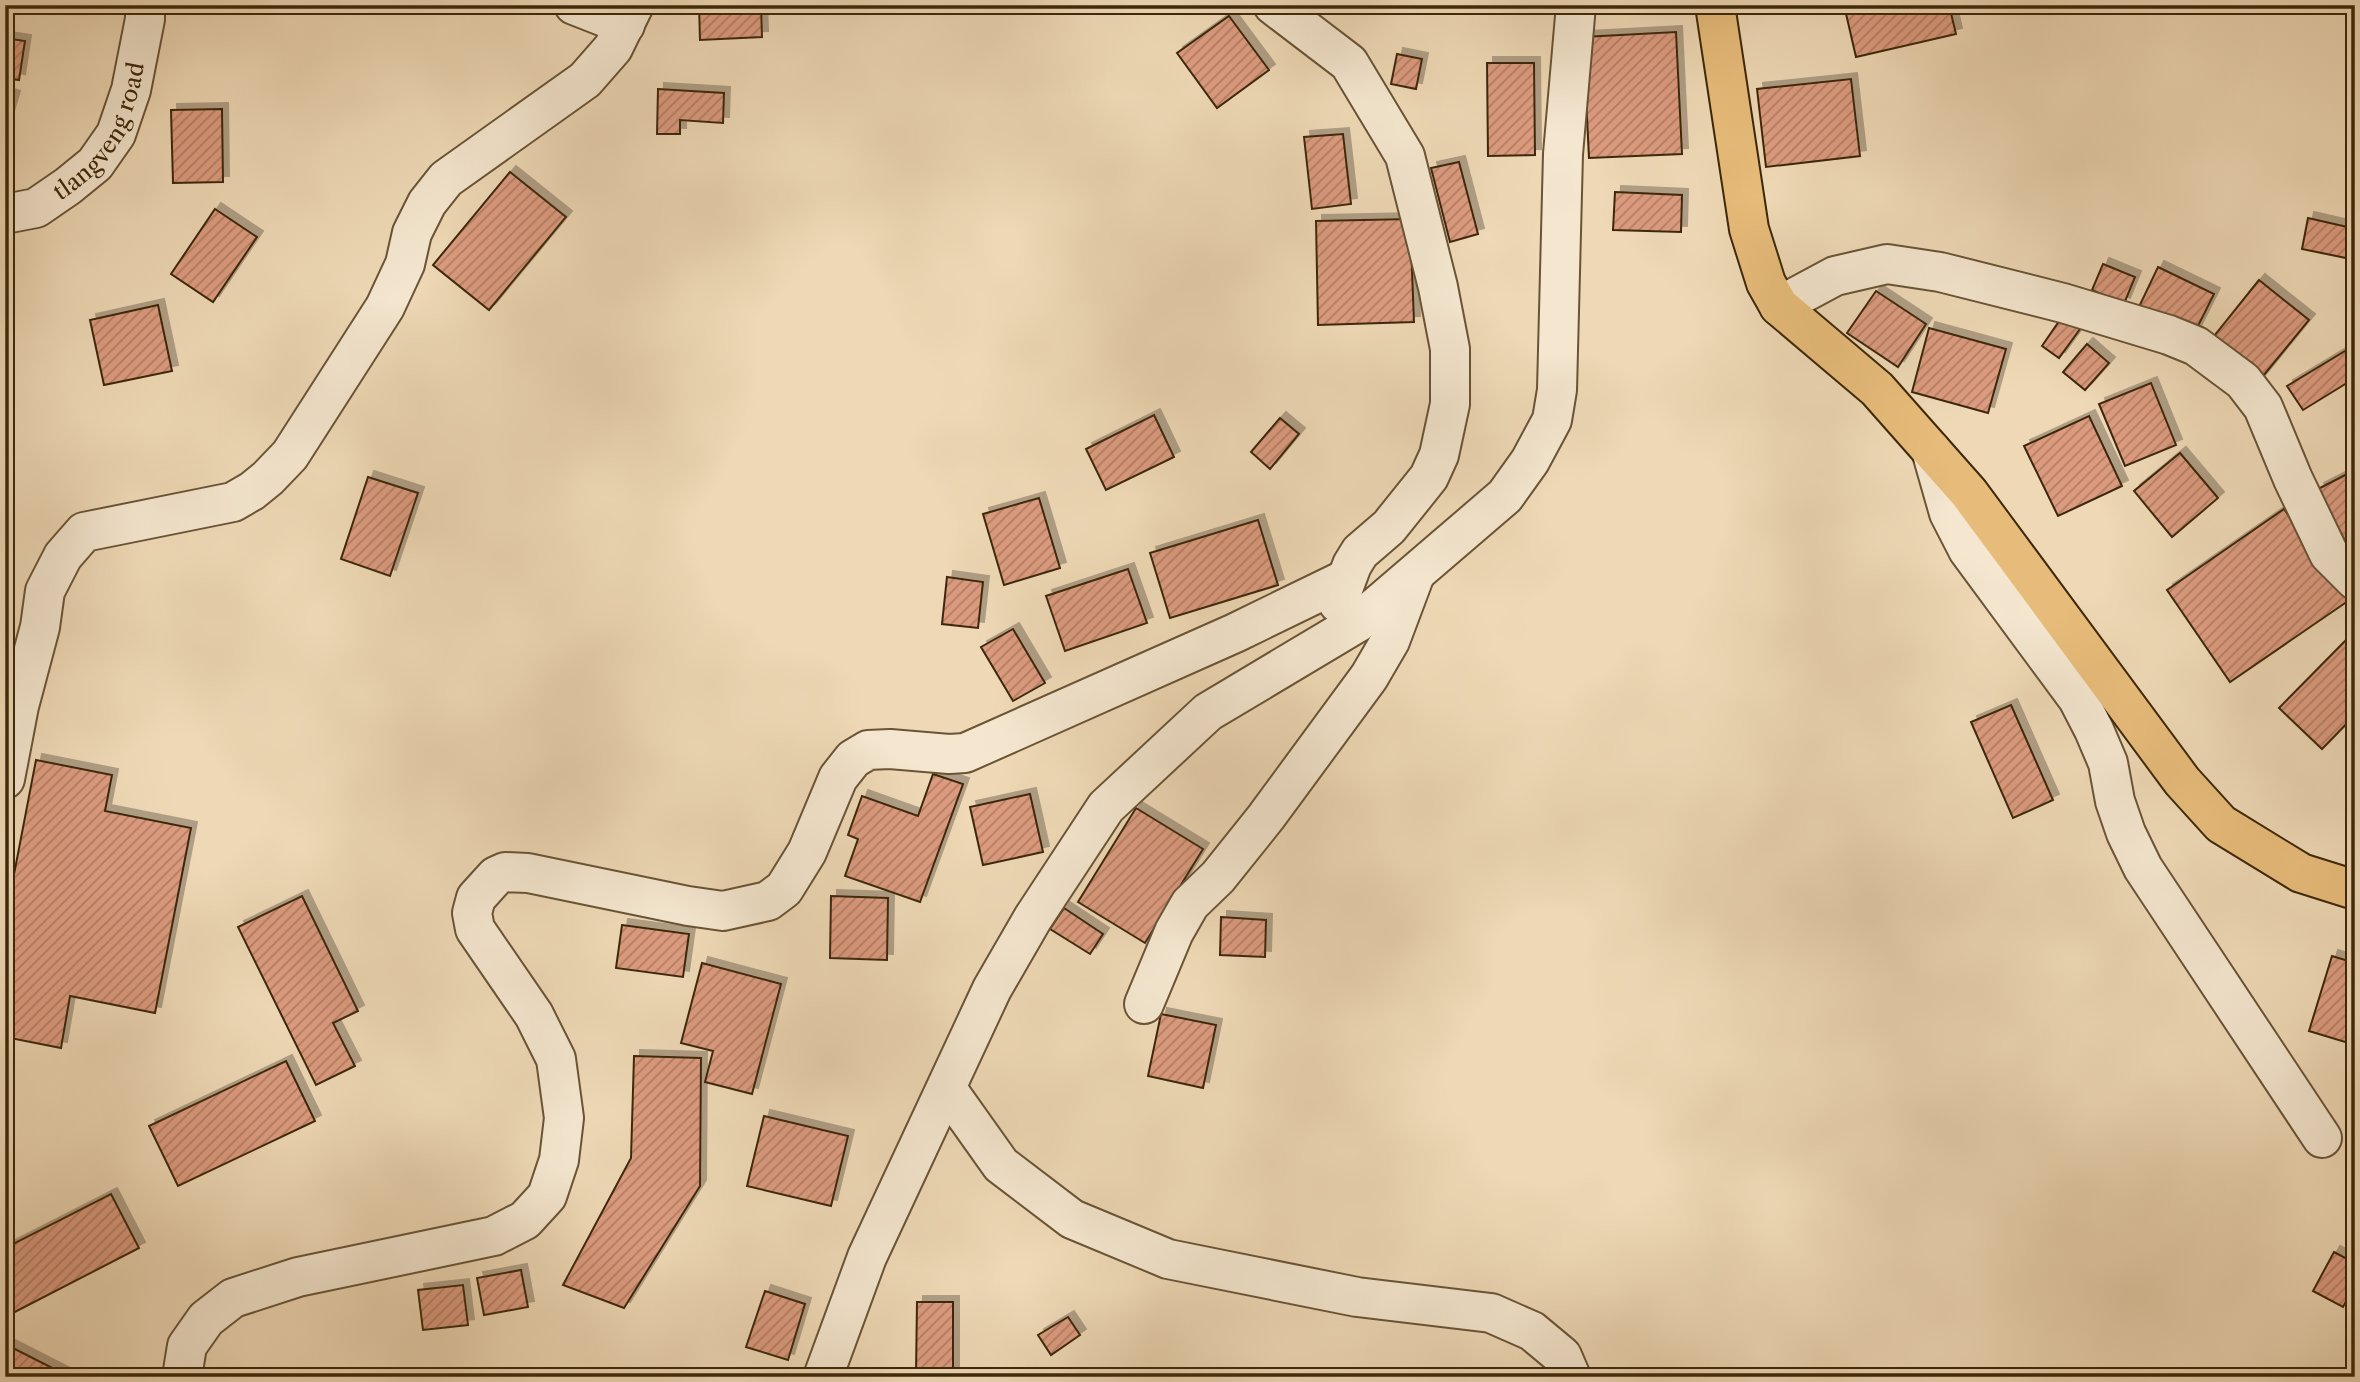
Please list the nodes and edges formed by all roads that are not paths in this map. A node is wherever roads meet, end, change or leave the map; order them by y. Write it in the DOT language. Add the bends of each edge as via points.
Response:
graph roads {
  1 [pos="145,5"];
  2 [pos="574,5"];
  3 [pos="1273,5"];
  4 [pos="1576,5"];
  5 [pos="1715,5"];
  6 [pos="629,15"];
  7 [pos="5,214"];
  8 [pos="1779,306"];
  9 [pos="1931,450"];
  10 [pos="1416,572"];
  11 [pos="1346,579"];
  12 [pos="2355,580"];
  13 [pos="1326,642"];
  14 [pos="5,779"];
  15 [pos="2355,890"];
  16 [pos="1144,1004"];
  17 [pos="947,1089"];
  18 [pos="2322,1138"];
  19 [pos="182,1377"];
  20 [pos="823,1377"];
  21 [pos="1571,1377"];
  1 -- 7 [label="street, tlangveng road" via="131,90 116,134 95,164 36,208"];
  2 -- 6 [label="street"];
  3 -- 11 [label="street" via="1349,63 1405,156 1450,349 1450,404 1439,455 1429,477 1389,527 1360,552"];
  4 -- 10 [label="street" via="1563,154 1557,390 1552,420 1505,496"];
  5 -- 8 [label="highway" via="1749,229 1766,283"];
  6 -- 14 [label="street" via="614,48 585,80 446,179 427,203 385,307 289,455 268,478 233,502 84,532 63,555 45,591"];
  8 -- 9 [label="highway" via="1877,389"];
  8 -- 12 [label="street" via="1835,276 1887,264 1940,272 2063,303 2196,346 2243,381 2263,407 2329,554"];
  9 -- 15 [label="highway" via="1969,493 2182,781 2221,824 2301,873"];
  9 -- 18 [label="street" via="1949,513 1968,550 2078,699 2094,730 2126,833 2143,868"];
  10 -- 13 [label="street" via="1357,623"];
  10 -- 16 [label="street" via="1390,641 1369,677 1266,817 1190,904"];
  11 -- 13 [label="street"];
  11 -- 19 [label="street" via="965,753 890,749 868,750 853,758 838,778 807,852 784,889 768,901 723,911 528,873 496,876 476,898 472,913 475,929 534,1015 556,1059 564,1118 559,1160 547,1196 525,1220 494,1236 298,1277 233,1298 206,1320 187,1346"];
  13 -- 17 [label="street" via="1208,712 1105,807 992,989"];
  17 -- 20 [label="street" via="867,1256"];
  17 -- 21 [label="street" via="1001,1165 1072,1219 1168,1259 1357,1297 1491,1313 1532,1331 1562,1356"];
}
